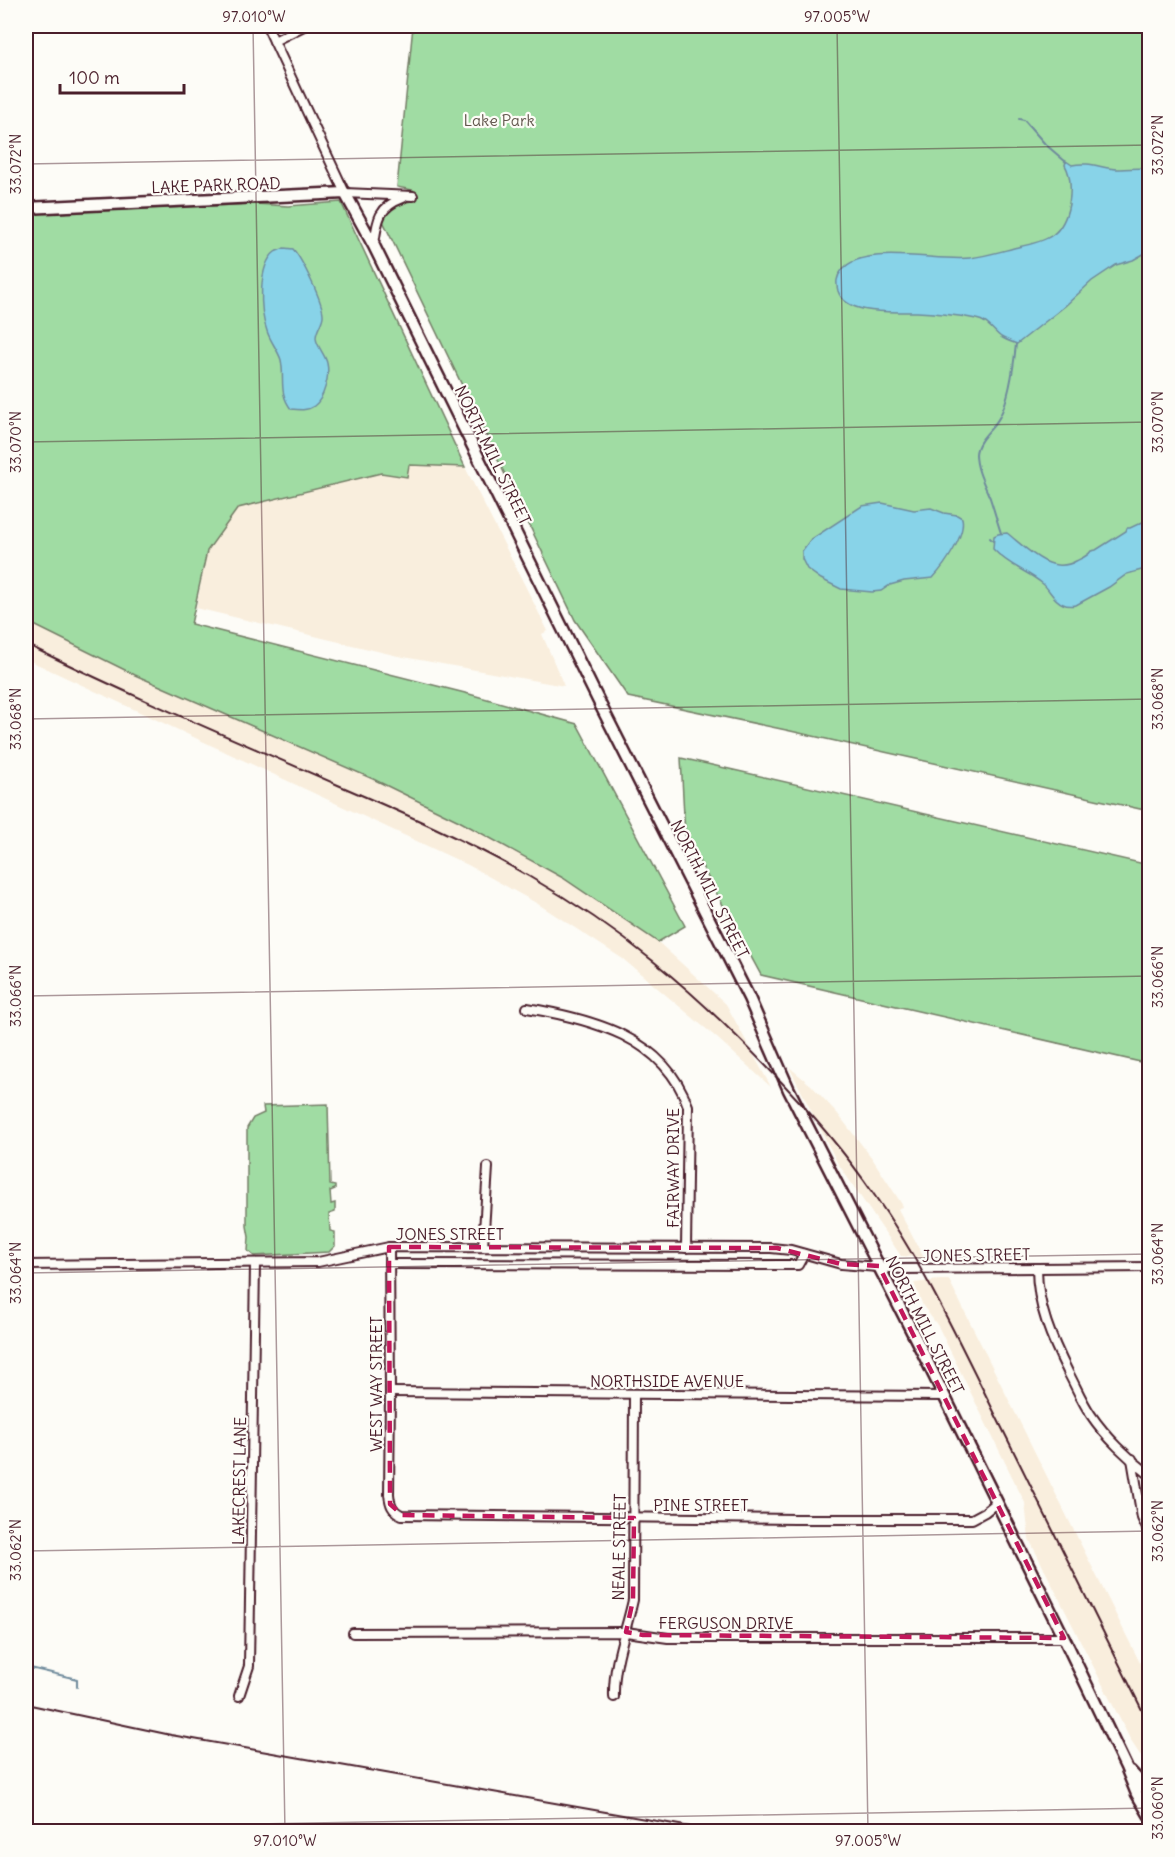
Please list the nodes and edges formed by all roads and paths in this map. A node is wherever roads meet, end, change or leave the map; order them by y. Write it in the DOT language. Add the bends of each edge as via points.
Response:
graph roads {
  1 [pos="267,26"];
  2 [pos="304,26"];
  3 [pos="274,41"];
  4 [pos="345,193"];
  5 [pos="26,208"];
  6 [pos="374,246"];
  7 [pos="527,1008"];
  8 [pos="488,1167"];
  9 [pos="389,1247"];
  10 [pos="483,1247"];
  11 [pos="687,1248"];
  12 [pos="804,1254"];
  13 [pos="255,1264"];
  14 [pos="389,1264"];
  15 [pos="26,1265"];
  16 [pos="879,1266"];
  17 [pos="1149,1267"];
  18 [pos="1036,1268"];
  19 [pos="390,1392"];
  20 [pos="634,1395"];
  21 [pos="944,1396"];
  22 [pos="1132,1459"];
  23 [pos="1149,1474"];
  24 [pos="996,1503"];
  25 [pos="402,1515"];
  26 [pos="634,1518"];
  27 [pos="1149,1536"];
  28 [pos="626,1632"];
  29 [pos="353,1633"];
  30 [pos="1064,1638"];
  31 [pos="239,1696"];
  32 [pos="614,1697"];
  33 [pos="1126,1767"];
  34 [pos="1149,1793"];
  35 [pos="1149,1816"];
  1 -- 3 [label="street, NORTH MILL STREET"];
  2 -- 3 [label="street"];
  3 -- 4 [label="street, NORTH MILL STREET"];
  4 -- 5 [label="main road, LAKE PARK ROAD"];
  4 -- 6 [label="main road, NORTH MILL STREET"];
  4 -- 6 [label="street, LAKE PARK ROAD" via="410,196 391,203 381,214"];
  6 -- 16 [label="main road, NORTH MILL STREET"];
  7 -- 11 [label="street, FAIRWAY DRIVE" via="589,1021 618,1032 655,1056 682,1090 688,1110"];
  8 -- 10 [label="street"];
  9 -- 10 [label="street, JONES STREET"];
  9 -- 13 [label="street, JONES STREET" via="318,1262"];
  9 -- 14 [label="street, WEST WAY STREET"];
  10 -- 11 [label="street, JONES STREET"];
  11 -- 12 [label="street, JONES STREET" via="777,1248"];
  12 -- 14 [label="street, JONES STREET" via="798,1265"];
  12 -- 16 [label="street, JONES STREET" via="841,1264"];
  13 -- 15 [label="street, JONES STREET"];
  13 -- 31 [label="street, LAKECREST LANE" via="249,1666"];
  14 -- 19 [label="street, WEST WAY STREET"];
  16 -- 18 [label="street, JONES STREET"];
  16 -- 21 [label="main road, NORTH MILL STREET"];
  17 -- 18 [label="street, JONES STREET"];
  18 -- 22 [label="street" via="1040,1305 1082,1401 1100,1428"];
  19 -- 20 [label="street, NORTHSIDE AVENUE"];
  19 -- 25 [label="street, WEST WAY STREET" via="389,1494 390,1504"];
  20 -- 21 [label="street, NORTHSIDE AVENUE"];
  20 -- 26 [label="street, NEALE STREET"];
  21 -- 24 [label="main road, NORTH MILL STREET"];
  22 -- 23 [label="street"];
  22 -- 27 [label="street"];
  24 -- 26 [label="street, PINE STREET" via="972,1519"];
  24 -- 30 [label="main road, NORTH MILL STREET"];
  25 -- 26 [label="street, PINE STREET"];
  26 -- 28 [label="street, NEALE STREET" via="633,1600"];
  28 -- 29 [label="street, FERGUSON DRIVE"];
  28 -- 30 [label="street, FERGUSON DRIVE" via="668,1638"];
  28 -- 32 [label="street, NEALE STREET" via="618,1654"];
  30 -- 33 [label="main road, NORTH MILL STREET"];
  33 -- 34 [label="main road, NORTH MILL STREET"];
  33 -- 35 [label="main road, NORTH MILL STREET"];
}
